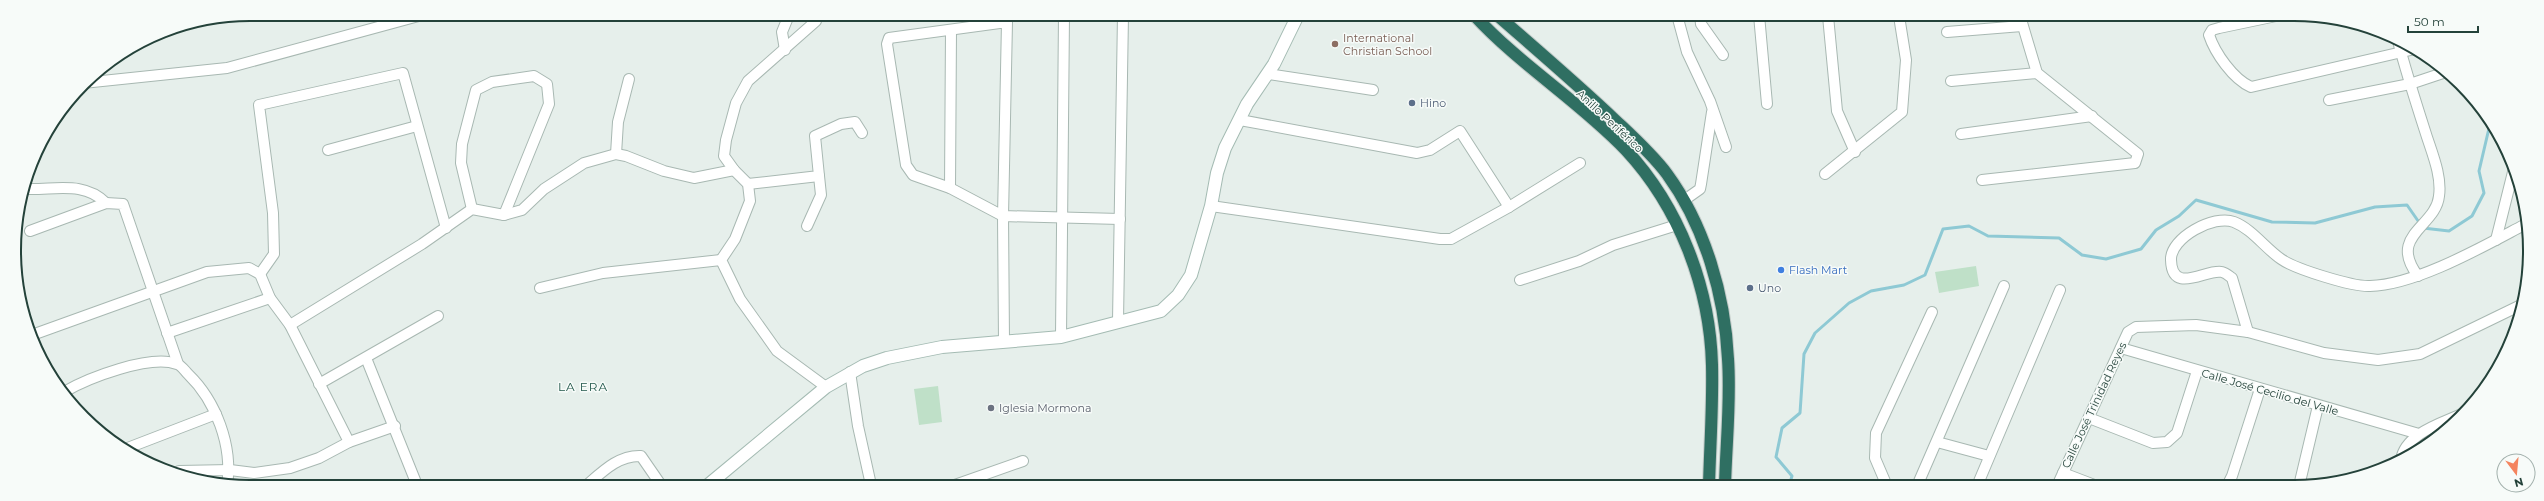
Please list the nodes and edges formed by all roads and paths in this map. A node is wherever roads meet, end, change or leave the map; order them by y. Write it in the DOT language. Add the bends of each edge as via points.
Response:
graph roads {
  1 [pos="400,21"];
  2 [pos="786,21"];
  3 [pos="816,21"];
  4 [pos="1064,21"];
  5 [pos="1123,21"];
  6 [pos="1295,21"];
  7 [pos="1481,21"];
  8 [pos="1504,21"];
  9 [pos="1679,21"];
  10 [pos="1701,21"];
  11 [pos="1759,21"];
  12 [pos="1828,21"];
  13 [pos="1901,21"];
  14 [pos="2021,21"];
  15 [pos="2252,21"];
  16 [pos="951,30"];
  17 [pos="1947,32"];
  18 [pos="2400,47"];
  19 [pos="785,50"];
  20 [pos="2406,51"];
  21 [pos="2401,53"];
  22 [pos="1724,55"];
  23 [pos="2037,73"];
  24 [pos="1268,74"];
  25 [pos="2440,74"];
  26 [pos="629,79"];
  27 [pos="1952,80"];
  28 [pos="95,82"];
  29 [pos="2410,84"];
  30 [pos="1373,90"];
  31 [pos="2329,100"];
  32 [pos="1767,104"];
  33 [pos="1712,110"];
  34 [pos="2092,116"];
  35 [pos="1240,120"];
  36 [pos="417,126"];
  37 [pos="862,134"];
  38 [pos="1961,134"];
  39 [pos="1726,147"];
  40 [pos="328,150"];
  41 [pos="1855,152"];
  42 [pos="616,154"];
  43 [pos="1580,162"];
  44 [pos="734,170"];
  45 [pos="1825,174"];
  46 [pos="819,176"];
  47 [pos="2511,178"];
  48 [pos="1982,180"];
  49 [pos="748,184"];
  50 [pos="950,188"];
  51 [pos="30,189"];
  52 [pos="1683,201"];
  53 [pos="106,203"];
  54 [pos="1211,206"];
  55 [pos="1509,207"];
  56 [pos="472,209"];
  57 [pos="504,215"];
  58 [pos="1003,216"];
  59 [pos="1063,217"];
  60 [pos="1120,219"];
  61 [pos="1678,225"];
  62 [pos="807,226"];
  63 [pos="2522,226"];
  64 [pos="446,228"];
  65 [pos="30,231"];
  66 [pos="2496,240"];
  67 [pos="721,260"];
  68 [pos="260,274"];
  69 [pos="2418,276"];
  70 [pos="1520,280"];
  71 [pos="2004,286"];
  72 [pos="540,288"];
  73 [pos="2060,290"];
  74 [pos="152,291"];
  75 [pos="270,298"];
  76 [pos="2516,308"];
  77 [pos="1932,312"];
  78 [pos="438,316"];
  79 [pos="1118,321"];
  80 [pos="290,325"];
  81 [pos="2248,332"];
  82 [pos="36,333"];
  83 [pos="167,333"];
  84 [pos="1061,337"];
  85 [pos="1004,341"];
  86 [pos="2121,348"];
  87 [pos="366,358"];
  88 [pos="178,364"];
  89 [pos="2197,371"];
  90 [pos="850,372"];
  91 [pos="320,384"];
  92 [pos="826,387"];
  93 [pos="2260,389"];
  94 [pos="68,390"];
  95 [pos="2318,406"];
  96 [pos="216,414"];
  97 [pos="2089,418"];
  98 [pos="2446,422"];
  99 [pos="395,426"];
  100 [pos="2419,434"];
  101 [pos="349,442"];
  102 [pos="1937,442"];
  103 [pos="132,446"];
  104 [pos="2403,452"];
  105 [pos="1989,456"];
  106 [pos="1023,461"];
  107 [pos="230,470"];
  108 [pos="187,471"];
  109 [pos="2063,472"];
  110 [pos="228,479"];
  111 [pos="416,480"];
  112 [pos="593,480"];
  113 [pos="658,480"];
  114 [pos="714,480"];
  115 [pos="870,480"];
  116 [pos="969,480"];
  117 [pos="1709,480"];
  118 [pos="1725,480"];
  119 [pos="1885,480"];
  120 [pos="1920,480"];
  121 [pos="1979,480"];
  122 [pos="2060,480"];
  123 [pos="2082,480"];
  124 [pos="2230,480"];
  125 [pos="2300,480"];
  1 -- 28 [label="street" via="227,68"];
  2 -- 19 [label="street" via="782,32"];
  3 -- 19 [label="street"];
  4 -- 59 [label="street"];
  5 -- 60 [label="street"];
  6 -- 24 [label="street"];
  7 -- 61 [label="highway, Anillo Periférico" via="1625,150 1654,184"];
  8 -- 52 [label="highway, Anillo Periférico" via="1650,154 1668,175"];
  9 -- 33 [label="street" via="1688,52"];
  10 -- 22 [label="street"];
  11 -- 32 [label="street"];
  12 -- 41 [label="street" via="1837,111"];
  13 -- 41 [label="street" via="1906,60 1902,112"];
  14 -- 17 [label="street"];
  14 -- 23 [label="street"];
  15 -- 21 [label="street" via="2212,30 2209,35 2233,72 2243,84 2251,87"];
  16 -- 50 [label="street"];
  16 -- 50 [label="street" via="889,38 887,44 906,165 913,175"];
  16 -- 58 [label="street" via="1007,22"];
  18 -- 21 [label="street"];
  19 -- 44 [label="street" via="748,81 736,103 724,156"];
  20 -- 21 [label="street"];
  21 -- 29 [label="street"];
  23 -- 27 [label="street"];
  23 -- 34 [label="street"];
  24 -- 30 [label="street"];
  24 -- 35 [label="street"];
  25 -- 29 [label="street"];
  26 -- 42 [label="street" via="618,122"];
  29 -- 31 [label="street"];
  29 -- 69 [label="street" via="2438,174 2440,196 2409,243 2409,257"];
  33 -- 39 [label="street"];
  33 -- 52 [label="street" via="1700,188"];
  34 -- 38 [label="street"];
  34 -- 48 [label="street" via="2138,154 2135,162"];
  35 -- 54 [label="street" via="1225,148"];
  35 -- 55 [label="street" via="1417,153 1430,150 1460,131"];
  36 -- 40 [label="street"];
  36 -- 64 [label="street"];
  36 -- 68 [label="street" via="403,73 259,105 273,213 274,254"];
  37 -- 46 [label="street" via="855,122 841,124 816,136"];
  41 -- 45 [label="street"];
  42 -- 44 [label="street" via="664,171 694,178"];
  42 -- 57 [label="street" via="584,163 544,189 522,210"];
  43 -- 55 [label="street"];
  44 -- 49 [label="street"];
  46 -- 49 [label="street"];
  46 -- 62 [label="street" via="821,194"];
  47 -- 66 [label="street"];
  49 -- 67 [label="street" via="750,201 735,239"];
  50 -- 58 [label="street"];
  51 -- 53 [label="street" via="86,189 96,193"];
  52 -- 118 [label="highway, Anillo Periférico" via="1694,221 1713,272 1724,321 1728,360"];
  53 -- 65 [label="street"];
  53 -- 74 [label="street" via="123,204"];
  54 -- 55 [label="street" via="1440,239 1460,235"];
  54 -- 79 [label="street" via="1191,275 1178,295 1161,312"];
  56 -- 57 [label="street"];
  56 -- 57 [label="street" via="461,164 462,144 476,90 492,82 534,76 547,84 548,104"];
  56 -- 64 [label="street"];
  58 -- 59 [label="street"];
  58 -- 85 [label="street"];
  59 -- 60 [label="street"];
  59 -- 84 [label="street"];
  60 -- 79 [label="street"];
  61 -- 70 [label="street" via="1613,245 1579,262"];
  61 -- 117 [label="highway, Anillo Periférico" via="1697,277 1708,324 1712,364"];
  63 -- 66 [label="street"];
  64 -- 80 [label="street"];
  66 -- 69 [label="street"];
  67 -- 72 [label="street" via="603,273"];
  67 -- 92 [label="street" via="740,299 777,351"];
  68 -- 74 [label="street" via="249,268 207,272"];
  68 -- 75 [label="street"];
  69 -- 81 [label="street" via="2368,287 2301,270 2282,260 2245,228 2232,221 2223,220 2205,225 2186,235 2172,251 2170,261 2174,271 2183,279 2192,279 2216,271 2232,278"];
  71 -- 102 [label="street"];
  73 -- 105 [label="street"];
  74 -- 82 [label="street"];
  74 -- 83 [label="street"];
  75 -- 80 [label="street"];
  75 -- 83 [label="street"];
  76 -- 81 [label="street, Calle José Trinidad Reyes" via="2420,354 2378,360 2324,353"];
  77 -- 119 [label="street" via="1876,433 1875,458"];
  78 -- 87 [label="street"];
  79 -- 84 [label="street"];
  80 -- 91 [label="street"];
  81 -- 86 [label="street, Calle José Trinidad Reyes" via="2196,325 2136,327 2128,332"];
  83 -- 88 [label="street"];
  84 -- 85 [label="street"];
  85 -- 90 [label="street" via="942,347 887,358"];
  86 -- 89 [label="street, Calle José Cecilio del Valle"];
  86 -- 97 [label="street, Calle José Trinidad Reyes"];
  87 -- 91 [label="street"];
  87 -- 99 [label="street"];
  88 -- 94 [label="street" via="153,361 81,383"];
  88 -- 96 [label="street" via="199,385"];
  89 -- 93 [label="street, Calle José Cecilio del Valle"];
  89 -- 97 [label="street" via="2177,433 2167,442 2153,443"];
  90 -- 92 [label="street"];
  90 -- 115 [label="street"];
  91 -- 101 [label="street"];
  92 -- 114 [label="street"];
  93 -- 95 [label="street, Calle José Cecilio del Valle"];
  93 -- 124 [label="street"];
  95 -- 100 [label="street, Calle José Cecilio del Valle"];
  95 -- 125 [label="street"];
  96 -- 103 [label="street"];
  96 -- 107 [label="street" via="226,445"];
  97 -- 109 [label="street, Calle José Trinidad Reyes"];
  98 -- 100 [label="street"];
  99 -- 101 [label="street"];
  99 -- 111 [label="street"];
  100 -- 104 [label="street"];
  101 -- 107 [label="street" via="319,458 290,468 254,473"];
  102 -- 105 [label="street"];
  102 -- 120 [label="street"];
  105 -- 121 [label="street"];
  106 -- 116 [label="street"];
  107 -- 108 [label="street"];
  107 -- 110 [label="street"];
  109 -- 122 [label="street, Calle José Trinidad Reyes"];
  109 -- 123 [label="street"];
  112 -- 113 [label="street" via="606,468 630,456 641,456"];
}
